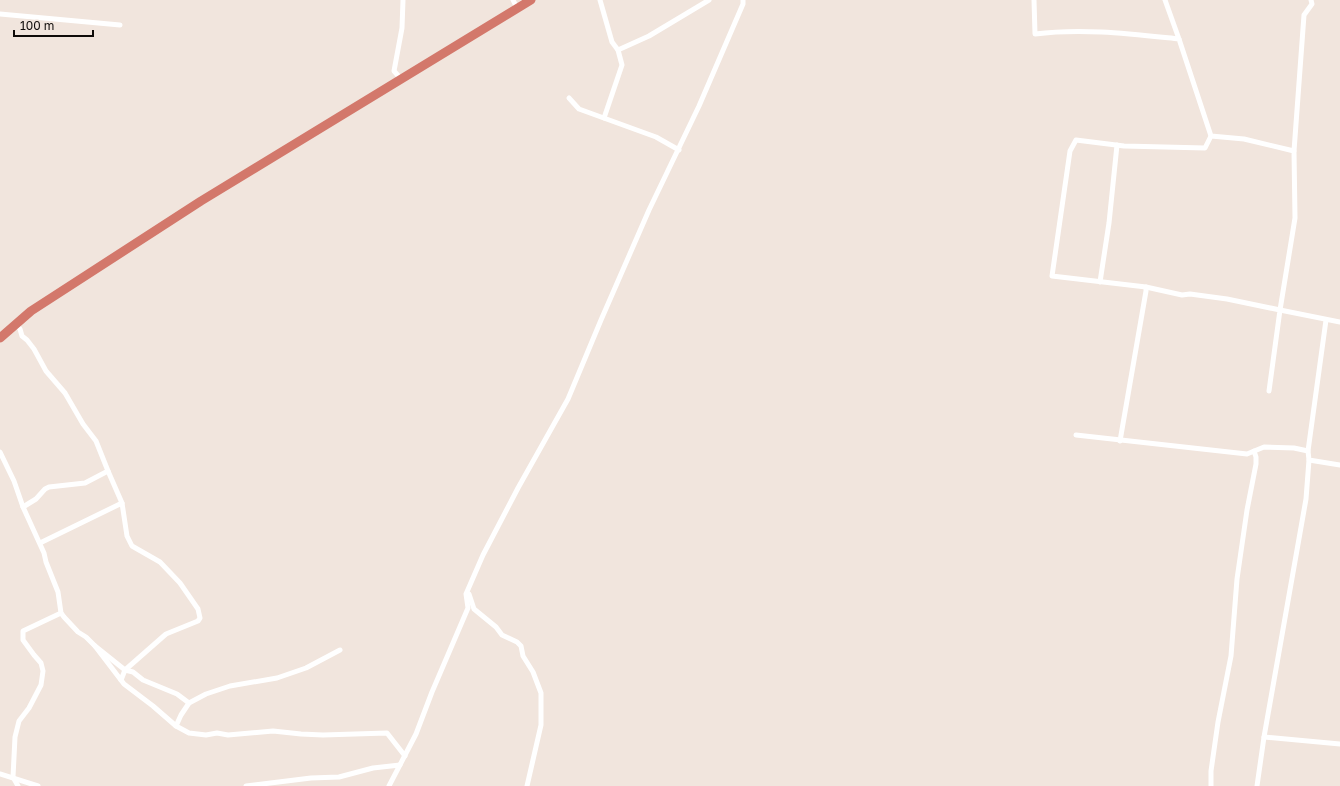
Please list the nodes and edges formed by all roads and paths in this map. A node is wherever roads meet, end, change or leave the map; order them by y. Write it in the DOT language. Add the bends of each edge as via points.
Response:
graph roads {
  1 [pos="402,0"];
  2 [pos="530,0"];
  3 [pos="600,0"];
  4 [pos="709,0"];
  5 [pos="743,0"];
  6 [pos="1034,0"];
  7 [pos="1165,0"];
  8 [pos="1311,0"];
  9 [pos="515,4"];
  10 [pos="0,14"];
  11 [pos="120,25"];
  12 [pos="1179,39"];
  13 [pos="618,50"];
  14 [pos="401,79"];
  15 [pos="569,98"];
  16 [pos="604,118"];
  17 [pos="1211,136"];
  18 [pos="1117,145"];
  19 [pos="679,150"];
  20 [pos="1294,150"];
  21 [pos="1100,282"];
  22 [pos="1146,287"];
  23 [pos="1280,310"];
  24 [pos="1326,320"];
  25 [pos="1340,322"];
  26 [pos="16,324"];
  27 [pos="0,338"];
  28 [pos="1269,391"];
  29 [pos="1076,435"];
  30 [pos="1120,441"];
  31 [pos="1254,451"];
  32 [pos="1308,451"];
  33 [pos="0,452"];
  34 [pos="1309,460"];
  35 [pos="1340,465"];
  36 [pos="108,471"];
  37 [pos="122,503"];
  38 [pos="23,507"];
  39 [pos="40,543"];
  40 [pos="468,591"];
  41 [pos="61,613"];
  42 [pos="95,646"];
  43 [pos="340,650"];
  44 [pos="125,670"];
  45 [pos="121,680"];
  46 [pos="189,703"];
  47 [pos="176,726"];
  48 [pos="1264,737"];
  49 [pos="1340,744"];
  50 [pos="405,756"];
  51 [pos="400,765"];
  52 [pos="0,774"];
  53 [pos="13,777"];
  54 [pos="18,786"];
  55 [pos="38,786"];
  56 [pos="246,786"];
  57 [pos="389,786"];
  58 [pos="527,786"];
  59 [pos="1211,786"];
  60 [pos="1257,786"];
  1 -- 14 [label="street" via="402,28 394,71"];
  2 -- 9 [label="highway"];
  3 -- 13 [label="street" via="612,42"];
  4 -- 13 [label="street" via="649,36"];
  5 -- 19 [label="street"];
  6 -- 12 [label="street" via="1035,34 1058,31"];
  7 -- 12 [label="street"];
  8 -- 20 [label="street" via="1312,4 1304,15"];
  9 -- 14 [label="highway"];
  10 -- 11 [label="street"];
  12 -- 17 [label="street"];
  13 -- 16 [label="street" via="622,65"];
  14 -- 26 [label="highway" via="194,205 31,311"];
  15 -- 16 [label="street" via="579,109"];
  16 -- 19 [label="street" via="656,137"];
  17 -- 18 [label="street" via="1205,148"];
  17 -- 20 [label="street" via="1244,139"];
  18 -- 21 [label="street"];
  18 -- 21 [label="street" via="1076,140 1070,151 1052,276"];
  19 -- 40 [label="street" via="649,210 568,400 518,488 483,555"];
  20 -- 23 [label="street" via="1295,218"];
  21 -- 22 [label="street"];
  22 -- 23 [label="street"];
  22 -- 30 [label="street"];
  23 -- 24 [label="street"];
  23 -- 28 [label="street"];
  24 -- 25 [label="street"];
  24 -- 32 [label="street"];
  26 -- 27 [label="highway"];
  26 -- 36 [label="street" via="96,441"];
  29 -- 30 [label="street"];
  30 -- 31 [label="street" via="1247,454"];
  31 -- 32 [label="street" via="1264,447"];
  31 -- 59 [label="street" via="1256,464 1237,579 1231,656 1218,722"];
  32 -- 34 [label="street"];
  33 -- 38 [label="street"];
  34 -- 35 [label="street"];
  34 -- 48 [label="street" via="1306,499"];
  36 -- 37 [label="street"];
  36 -- 38 [label="street" via="85,483 49,487"];
  37 -- 39 [label="street"];
  37 -- 44 [label="street" via="127,536 132,546 160,562 180,583 198,610 200,618 166,634"];
  38 -- 39 [label="street"];
  39 -- 41 [label="street" via="58,592"];
  40 -- 50 [label="street" via="468,608"];
  40 -- 58 [label="street" via="474,609 502,634 521,646 523,656 541,693 541,725"];
  41 -- 42 [label="street" via="71,626"];
  41 -- 53 [label="street" via="23,631 23,640 41,663 43,671 41,685 20,721 15,737"];
  42 -- 44 [label="street"];
  42 -- 45 [label="street"];
  43 -- 46 [label="street" via="306,668 277,678 230,686"];
  44 -- 45 [label="street"];
  44 -- 46 [label="street" via="177,694"];
  45 -- 47 [label="street"];
  46 -- 47 [label="street"];
  47 -- 50 [label="street" via="189,732 206,735 273,731 329,735 387,733"];
  48 -- 49 [label="street"];
  48 -- 60 [label="street"];
  50 -- 51 [label="street"];
  51 -- 56 [label="street" via="373,768 339,777"];
  51 -- 57 [label="street"];
  52 -- 53 [label="street"];
  53 -- 54 [label="street"];
  53 -- 55 [label="street"];
}
